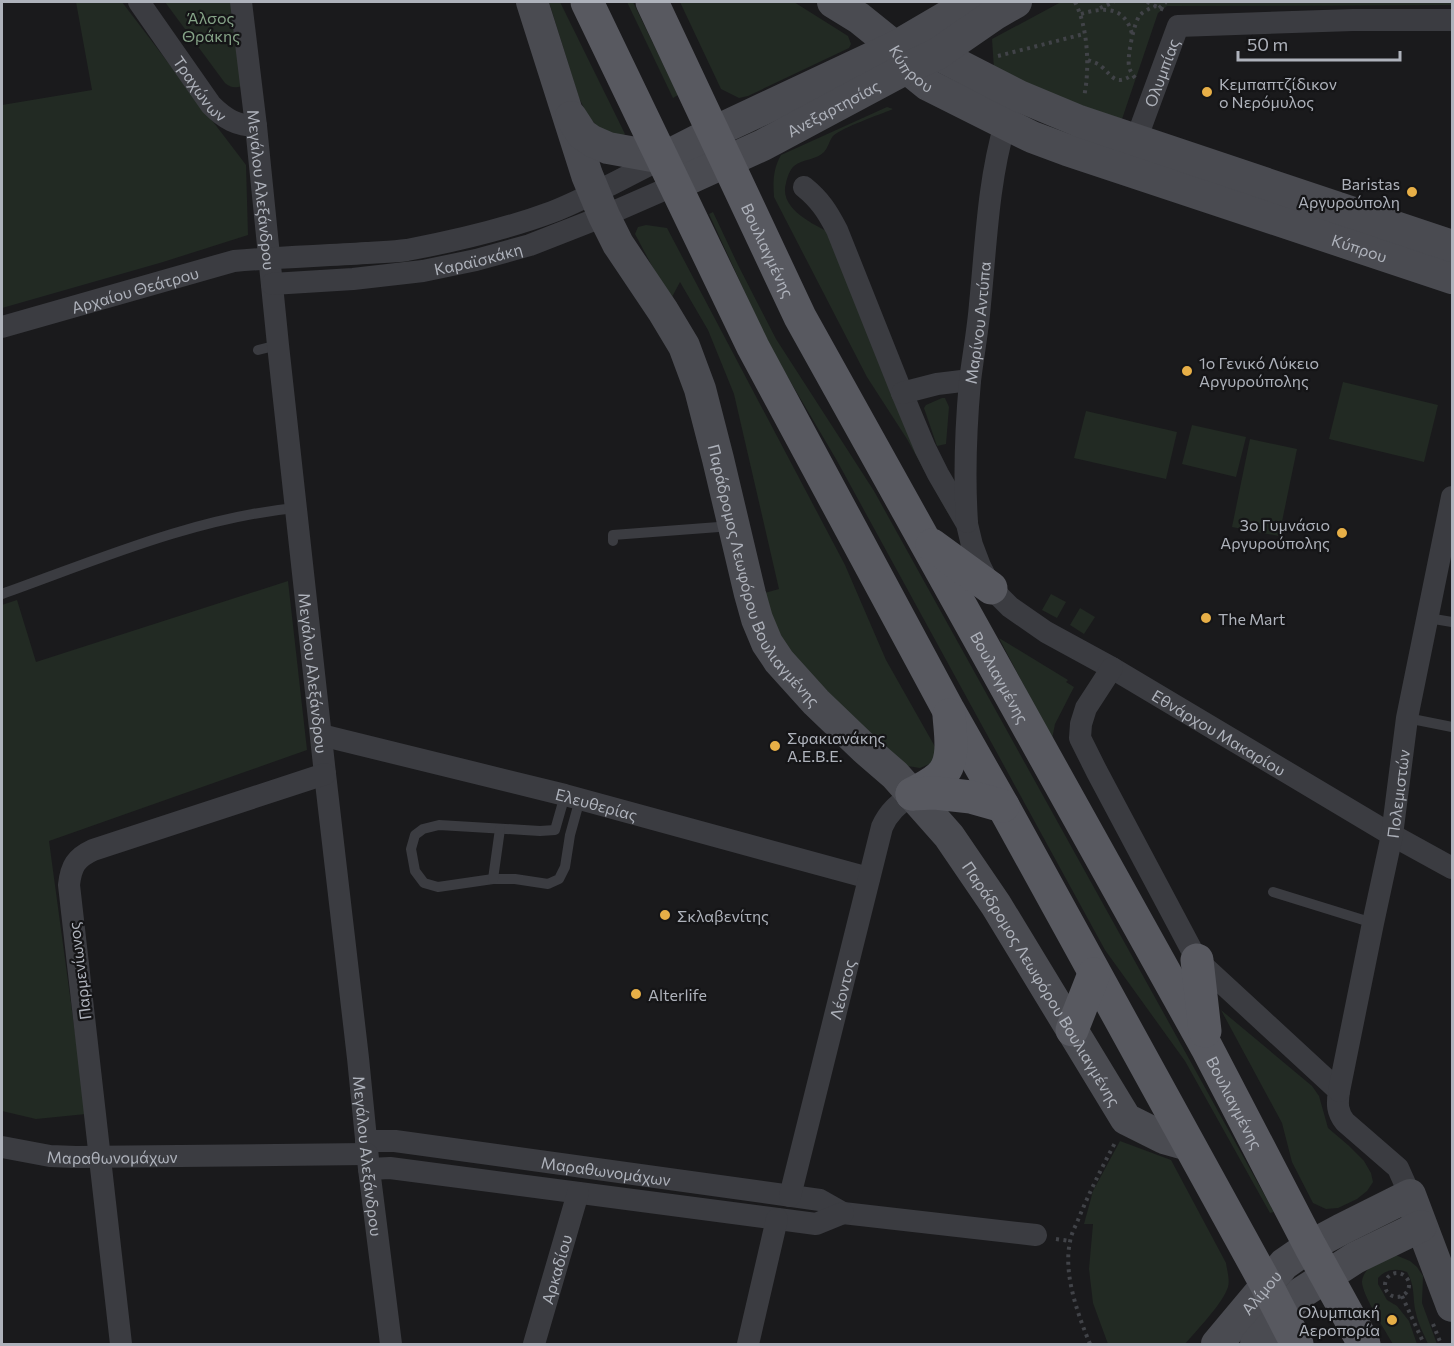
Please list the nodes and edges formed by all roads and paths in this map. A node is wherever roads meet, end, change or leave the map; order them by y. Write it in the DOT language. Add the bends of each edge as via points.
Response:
graph roads {
  1 [pos="140,2"];
  2 [pos="241,2"];
  3 [pos="532,2"];
  4 [pos="587,2"];
  5 [pos="652,2"];
  6 [pos="833,2"];
  7 [pos="1075,2"];
  8 [pos="1114,2"];
  9 [pos="1166,2"];
  10 [pos="995,5"];
  11 [pos="1097,9"];
  12 [pos="1081,14"];
  13 [pos="1452,20"];
  14 [pos="1084,34"];
  15 [pos="1133,38"];
  16 [pos="901,57"];
  17 [pos="948,59"];
  18 [pos="1088,60"];
  19 [pos="1132,75"];
  20 [pos="566,109"];
  21 [pos="1079,121"];
  22 [pos="1005,124"];
  23 [pos="256,126"];
  24 [pos="1141,126"];
  25 [pos="714,132"];
  26 [pos="728,162"];
  27 [pos="669,171"];
  28 [pos="804,187"];
  29 [pos="599,205"];
  30 [pos="1452,246"];
  31 [pos="269,257"];
  32 [pos="1452,278"];
  33 [pos="272,284"];
  34 [pos="2,327"];
  35 [pos="970,381"];
  36 [pos="902,393"];
  37 [pos="1452,497"];
  38 [pos="295,508"];
  39 [pos="967,524"];
  40 [pos="734,526"];
  41 [pos="1449,533"];
  42 [pos="924,539"];
  43 [pos="613,541"];
  44 [pos="991,588"];
  45 [pos="2,594"];
  46 [pos="1428,618"];
  47 [pos="1452,622"];
  48 [pos="1112,668"];
  49 [pos="949,711"];
  50 [pos="1407,718"];
  51 [pos="1452,727"];
  52 [pos="321,735"];
  53 [pos="325,774"];
  54 [pos="912,794"];
  55 [pos="573,797"];
  56 [pos="1003,806"];
  57 [pos="500,829"];
  58 [pos="555,830"];
  59 [pos="570,835"];
  60 [pos="1392,835"];
  61 [pos="1452,868"];
  62 [pos="869,878"];
  63 [pos="493,879"];
  64 [pos="1273,892"];
  65 [pos="1373,923"];
  66 [pos="1197,960"];
  67 [pos="1094,974"];
  68 [pos="1072,1030"];
  69 [pos="1208,1048"];
  70 [pos="1339,1091"];
  71 [pos="1118,1138"];
  72 [pos="1189,1145"];
  73 [pos="2,1147"];
  74 [pos="367,1155"];
  75 [pos="100,1157"];
  76 [pos="578,1193"];
  77 [pos="1410,1195"];
  78 [pos="790,1196"];
  79 [pos="843,1213"];
  80 [pos="777,1220"];
  81 [pos="1421,1226"];
  82 [pos="1036,1235"];
  83 [pos="1310,1246"];
  84 [pos="1327,1276"];
  85 [pos="1266,1284"];
  86 [pos="1402,1296"];
  87 [pos="1282,1315"];
  88 [pos="1442,1315"];
  89 [pos="121,1344"];
  90 [pos="391,1344"];
  91 [pos="534,1344"];
  92 [pos="748,1344"];
  93 [pos="1090,1344"];
  94 [pos="1217,1344"];
  95 [pos="1257,1344"];
  96 [pos="1297,1344"];
  97 [pos="1364,1344"];
  98 [pos="1424,1344"];
  99 [pos="1441,1344"];
  1 -- 23 [label="street, Τραχώνων" via="211,105 232,122"];
  2 -- 23 [label="street, Μεγάλου Αλεξάνδρου"];
  3 -- 20 [label="main road, Παράδρομος Λεωφόρου Βουλιαγμένης"];
  4 -- 27 [label="main road"];
  5 -- 25 [label="main road, Βουλιαγμένης"];
  6 -- 16 [label="main road" via="859,18"];
  7 -- 12 [label="path"];
  8 -- 11 [label="path"];
  9 -- 15 [label="path" via="1138,16"];
  10 -- 16 [label="main road, Ανεξαρτησίας"];
  10 -- 17 [label="main road, Ανεξαρτησίας"];
  11 -- 12 [label="path"];
  11 -- 15 [label="path" via="1123,15"];
  12 -- 14 [label="path"];
  13 -- 24 [label="street, Ολυμπίας" via="1178,26"];
  14 -- 17 [label="path"];
  14 -- 18 [label="path"];
  15 -- 19 [label="path" via="1128,62"];
  16 -- 17 [label="main road, Ανεξαρτησίας"];
  16 -- 22 [label="main road, Κύπρου" via="928,85"];
  16 -- 25 [label="main road, Ανεξαρτησίας"];
  16 -- 26 [label="main road, Ανεξαρτησίας" via="763,146"];
  17 -- 21 [label="main road, Κύπρου"];
  18 -- 19 [label="path" via="1116,80"];
  18 -- 21 [label="path"];
  19 -- 24 [label="path" via="1138,80"];
  20 -- 27 [label="main road" via="582,134 592,141"];
  20 -- 29 [label="main road, Παράδρομος Λεωφόρου Βουλιαγμένης"];
  21 -- 24 [label="main road, Κύπρου"];
  22 -- 32 [label="main road, Κύπρου" via="1067,150"];
  22 -- 35 [label="street, Μαρίνου Αντύπα" via="990,204"];
  23 -- 31 [label="street, Μεγάλου Αλεξάνδρου"];
  24 -- 30 [label="main road, Κύπρου"];
  25 -- 26 [label="main road, Βουλιαγμένης"];
  25 -- 27 [label="main road, Ανεξαρτησίας"];
  26 -- 27 [label="main road, Ανεξαρτησίας"];
  26 -- 42 [label="main road, Βουλιαγμένης" via="800,317"];
  27 -- 29 [label="street, Καραϊσκάκη"];
  27 -- 49 [label="main road" via="753,347"];
  28 -- 36 [label="street" via="829,213"];
  29 -- 31 [label="street, Καραϊσκάκη" via="552,212 506,227 405,250"];
  29 -- 33 [label="street, Καραϊσκάκη" via="530,245 476,260 354,279"];
  29 -- 40 [label="main road, Παράδρομος Λεωφόρου Βουλιαγμένης" via="618,244 684,346 700,389"];
  31 -- 33 [label="street, Μεγάλου Αλεξάνδρου"];
  31 -- 34 [label="street, Αρχαίου Θεάτρου" via="234,261"];
  33 -- 38 [label="street, Μεγάλου Αλεξάνδρου" via="268,348"];
  35 -- 36 [label="street"];
  35 -- 39 [label="street, Μαρίνου Αντύπα"];
  36 -- 39 [label="street" via="938,474"];
  37 -- 41 [label="street, Πολεμιστών"];
  38 -- 45 [label="lane" via="244,515 177,532"];
  38 -- 52 [label="street, Μεγάλου Αλεξάνδρου"];
  39 -- 44 [label="street"];
  40 -- 43 [label="lane" via="613,535"];
  40 -- 54 [label="main road, Παράδρομος Λεωφόρου Βουλιαγμένης" via="757,620 767,643 816,702"];
  41 -- 46 [label="street, Πολεμιστών"];
  42 -- 44 [label="main road"];
  42 -- 69 [label="main road, Βουλιαγμένης"];
  44 -- 48 [label="street, Εθνάρχου Μακαρίου" via="1046,632"];
  46 -- 47 [label="lane"];
  46 -- 50 [label="street, Πολεμιστών"];
  48 -- 60 [label="street, Εθνάρχου Μακαρίου"];
  48 -- 66 [label="street" via="1086,708 1080,738"];
  49 -- 54 [label="main road" via="951,754 945,771"];
  49 -- 56 [label="main road"];
  50 -- 51 [label="lane"];
  50 -- 60 [label="street, Πολεμιστών"];
  52 -- 53 [label="street, Μεγάλου Αλεξάνδρου"];
  52 -- 55 [label="street, Ελευθερίας"];
  53 -- 74 [label="street, Μεγάλου Αλεξάνδρου"];
  53 -- 75 [label="street, Παρμενίωνος" via="93,850 75,863 69,885"];
  54 -- 56 [label="main road" via="971,797"];
  54 -- 62 [label="street, Λέοντος" via="896,805 886,819"];
  54 -- 68 [label="main road, Παράδρομος Λεωφόρου Βουλιαγμένης" via="956,846"];
  55 -- 58 [label="lane"];
  55 -- 59 [label="lane"];
  55 -- 62 [label="street, Ελευθερίας"];
  56 -- 67 [label="main road"];
  57 -- 58 [label="lane"];
  57 -- 63 [label="lane"];
  57 -- 63 [label="lane" via="439,825 415,836 411,849 415,871 424,883 438,887"];
  58 -- 59 [label="lane"];
  59 -- 63 [label="lane" via="559,879 548,884"];
  60 -- 61 [label="street, Εθνάρχου Μακαρίου"];
  60 -- 65 [label="street, Πολεμιστών"];
  62 -- 78 [label="street, Λέοντος"];
  64 -- 65 [label="lane"];
  65 -- 70 [label="street, Πολεμιστών"];
  66 -- 69 [label="main road"];
  66 -- 70 [label="street"];
  67 -- 68 [label="main road"];
  67 -- 72 [label="main road"];
  68 -- 72 [label="main road, Παράδρομος Λεωφόρου Βουλιαγμένης" via="1126,1119 1164,1138"];
  69 -- 83 [label="main road, Βουλιαγμένης"];
  70 -- 77 [label="street" via="1341,1117 1398,1168"];
  71 -- 93 [label="path" via="1090,1190 1070,1241 1071,1288"];
  72 -- 85 [label="main road"];
  73 -- 75 [label="street, Μαραθωνομάχων" via="50,1156"];
  74 -- 75 [label="street, Μαραθωνομάχων"];
  74 -- 76 [label="street, Μαραθωνομάχων" via="390,1168"];
  74 -- 78 [label="street, Μαραθωνομάχων" via="394,1141"];
  74 -- 90 [label="street, Μεγάλου Αλεξάνδρου"];
  75 -- 89 [label="street, Παρμενίωνος"];
  76 -- 80 [label="street, Μαραθωνομάχων"];
  76 -- 91 [label="street, Αρκαδίου"];
  77 -- 81 [label="main road"];
  77 -- 83 [label="main road, Αλίμου"];
  78 -- 79 [label="street, Μαραθωνομάχων" via="820,1200"];
  79 -- 80 [label="street, Μαραθωνομάχων" via="816,1224"];
  79 -- 82 [label="street, Μαραθωνομάχων"];
  80 -- 92 [label="street"];
  81 -- 84 [label="main road, Αλίμου"];
  81 -- 88 [label="main road"];
  83 -- 84 [label="main road, Βουλιαγμένης"];
  83 -- 85 [label="main road, Αλίμου" via="1284,1264"];
  84 -- 87 [label="main road, Αλίμου" via="1301,1293"];
  84 -- 97 [label="main road, Βουλιαγμένης"];
  85 -- 87 [label="main road"];
  85 -- 94 [label="main road, Αλίμου"];
  86 -- 86 [label="path" via="1408,1291 1407,1280 1394,1274 1387,1279 1386,1290 1392,1296"];
  86 -- 98 [label="path"];
  87 -- 95 [label="main road, Αλίμου"];
  87 -- 96 [label="main road"];
  88 -- 99 [label="path"];
}
